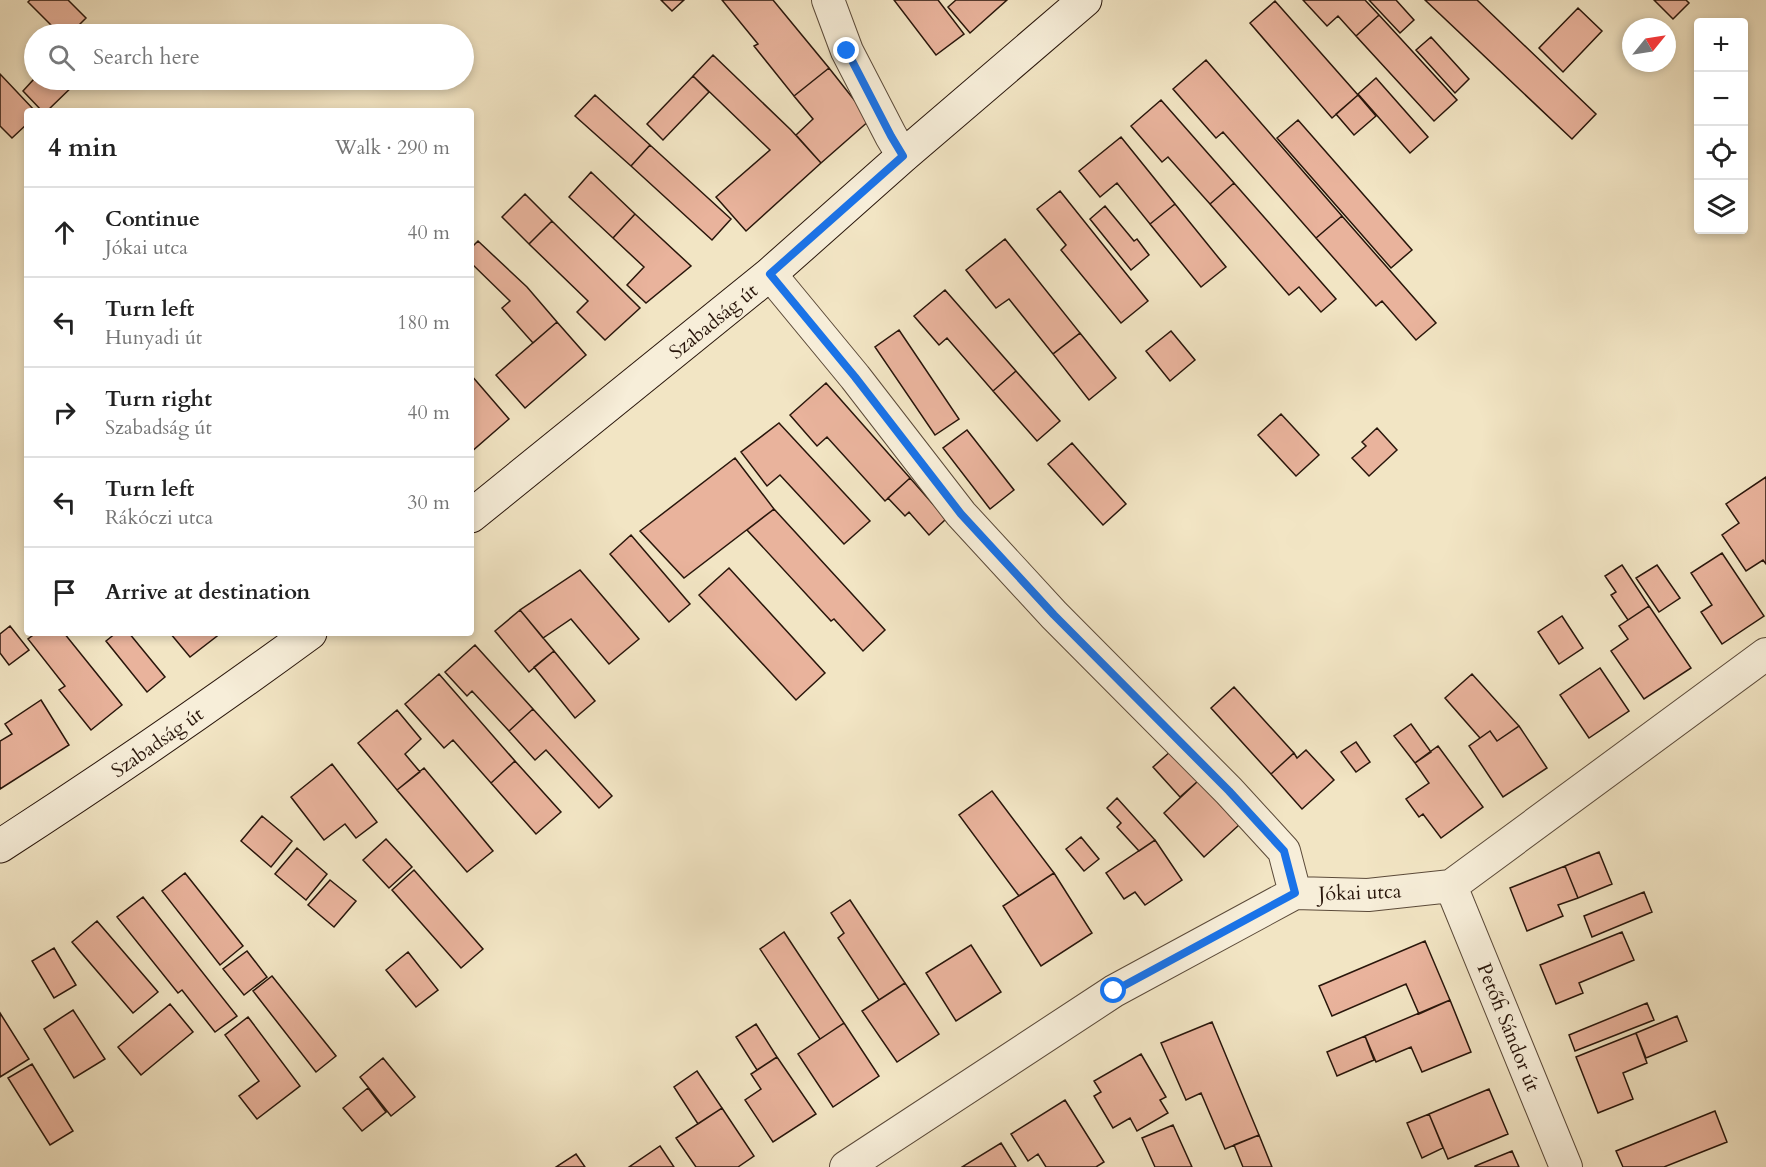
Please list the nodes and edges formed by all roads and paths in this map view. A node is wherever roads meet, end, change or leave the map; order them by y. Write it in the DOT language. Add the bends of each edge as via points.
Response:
graph roads {
  1 [pos="828,0"];
  2 [pos="1085,0"];
  3 [pos="903,156"];
  4 [pos="770,274"];
  5 [pos="474,514"];
  6 [pos="306,636"];
  7 [pos="1766,654"];
  8 [pos="0,846"];
  9 [pos="1451,886"];
  10 [pos="1295,893"];
  11 [pos="846,1167"];
  12 [pos="1566,1167"];
  1 -- 3 [label="street" via="847,51"];
  2 -- 3 [label="street, Szabadság út"];
  3 -- 4 [label="street, Szabadság út"];
  4 -- 5 [label="street, Szabadság út"];
  4 -- 10 [label="street" via="961,514 1284,851"];
  6 -- 8 [label="street, Szabadság út"];
  7 -- 9 [label="street"];
  9 -- 10 [label="street, Jókai utca" via="1368,895"];
  9 -- 12 [label="street, Petőfi Sándor út"];
  10 -- 11 [label="street, Jókai utca" via="1114,991"];
}
